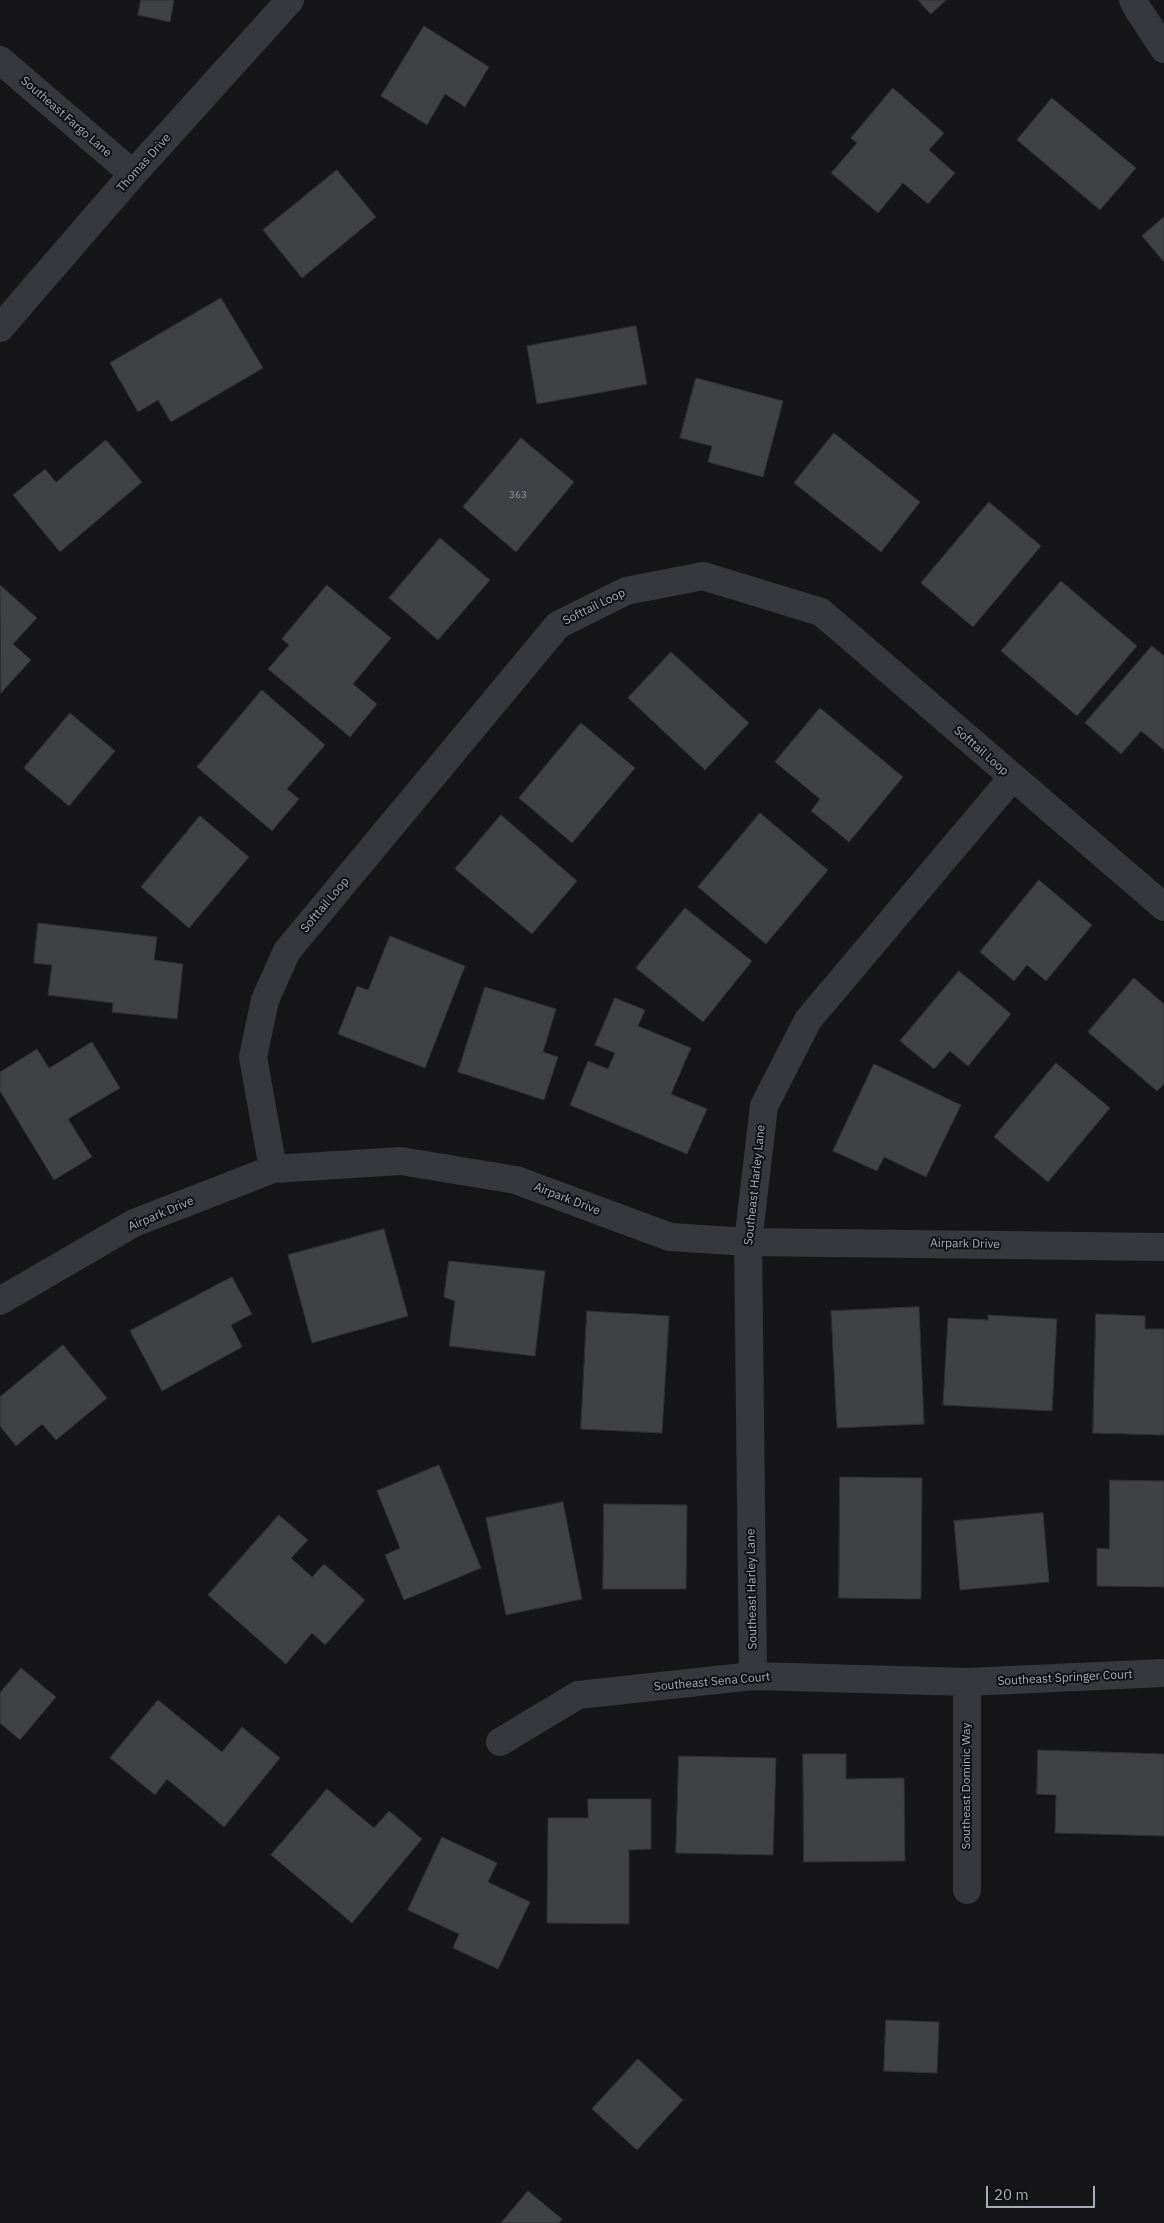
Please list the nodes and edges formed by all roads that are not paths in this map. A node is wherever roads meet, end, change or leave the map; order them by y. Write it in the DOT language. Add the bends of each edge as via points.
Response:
graph roads {
  1 [pos="290,0"];
  2 [pos="1134,0"];
  3 [pos="1164,49"];
  4 [pos="0,60"];
  5 [pos="133,174"];
  6 [pos="0,328"];
  7 [pos="1012,778"];
  8 [pos="1164,907"];
  9 [pos="273,1169"];
  10 [pos="748,1242"];
  11 [pos="1164,1247"];
  12 [pos="0,1301"];
  13 [pos="1164,1673"];
  14 [pos="753,1676"];
  15 [pos="967,1682"];
  16 [pos="500,1742"];
  17 [pos="967,1890"];
  1 -- 5 [label="street, Thomas Drive"];
  2 -- 3 [label="street"];
  4 -- 5 [label="street, Southeast Fargo Lane"];
  5 -- 6 [label="street, Thomas Drive"];
  7 -- 8 [label="street, Softtail Loop"];
  7 -- 9 [label="street, Softtail Loop" via="821,612 703,576 626,591 558,625 287,951 265,1000 253,1057"];
  7 -- 10 [label="street, Southeast Harley Lane" via="808,1020 764,1106"];
  9 -- 10 [label="street, Airpark Drive" via="401,1161 516,1180 670,1237"];
  9 -- 12 [label="street, Airpark Drive" via="134,1224"];
  10 -- 11 [label="street, Airpark Drive"];
  10 -- 14 [label="street, Southeast Harley Lane"];
  13 -- 15 [label="street, Southeast Springer Court"];
  14 -- 15 [label="street, Southeast Sena Court"];
  14 -- 16 [label="street, Southeast Sena Court" via="578,1695"];
  15 -- 17 [label="street, Southeast Dominic Way"];
}
